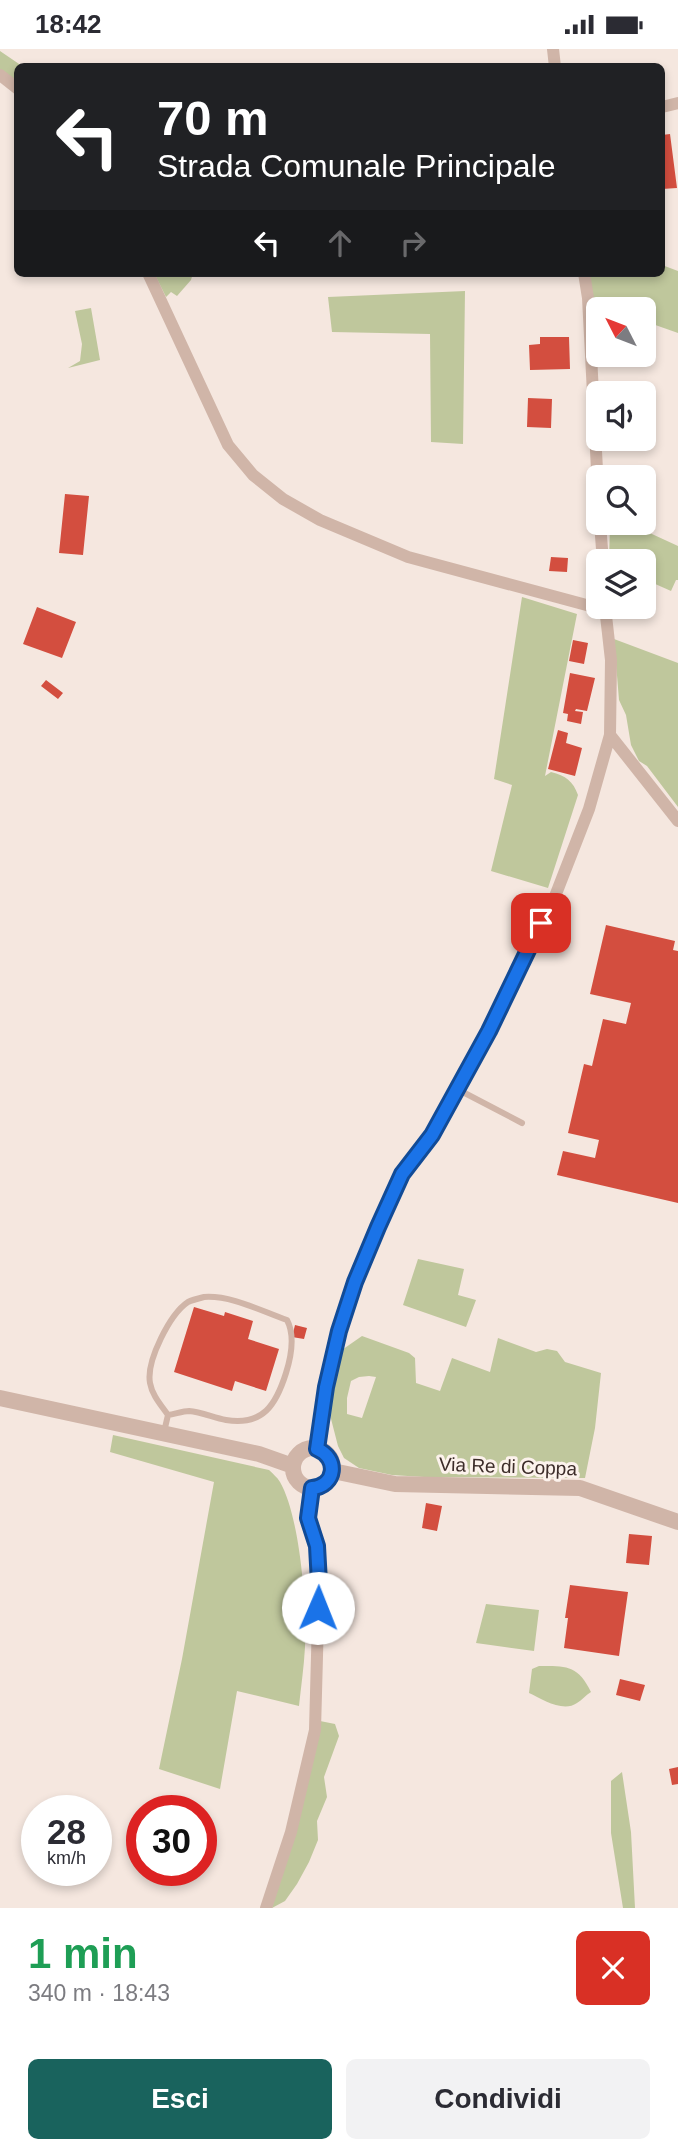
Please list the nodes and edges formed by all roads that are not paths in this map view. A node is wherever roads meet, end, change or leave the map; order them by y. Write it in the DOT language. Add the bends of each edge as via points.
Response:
graph roads {
  1 [pos="0,75"];
  2 [pos="14,86"];
  3 [pos="150,277"];
  4 [pos="585,277"];
  5 [pos="597,465"];
  6 [pos="586,604"];
  7 [pos="606,619"];
  8 [pos="610,735"];
  9 [pos="678,821"];
  10 [pos="457,1089"];
  11 [pos="522,1123"];
  12 [pos="0,1398"];
  13 [pos="168,1415"];
  14 [pos="163,1434"];
  15 [pos="317,1449"];
  16 [pos="293,1466"];
  17 [pos="333,1471"];
  18 [pos="312,1488"];
  19 [pos="678,1522"];
  20 [pos="266,1908"];
  1 -- 2 [label="street"];
  3 -- 6 [label="street" via="228,446 253,475 283,499 408,557"];
  4 -- 5 [label="street"];
  7 -- 8 [label="street"];
  8 -- 9 [label="street"];
  8 -- 10 [label="street" via="589,809 554,899"];
  10 -- 11 [label="lane"];
  10 -- 15 [label="street" via="432,1135 402,1174 355,1282 328,1376"];
  12 -- 14 [label="street"];
  13 -- 13 [label="lane" via="153,1394 151,1366 162,1337 189,1301 224,1299 287,1320 291,1328 287,1371 263,1416 246,1422 188,1411"];
  13 -- 14 [label="lane"];
  14 -- 16 [label="street"];
  15 -- 16 [label="street" via="299,1453"];
  15 -- 17 [label="street" via="327,1455"];
  16 -- 18 [label="street" via="297,1481"];
  17 -- 18 [label="street" via="323,1486"];
  17 -- 19 [label="street, Via Re di Coppa" via="395,1484 580,1488"];
  18 -- 20 [label="street" via="308,1518 317,1546 319,1583 315,1730 291,1832"];
}
